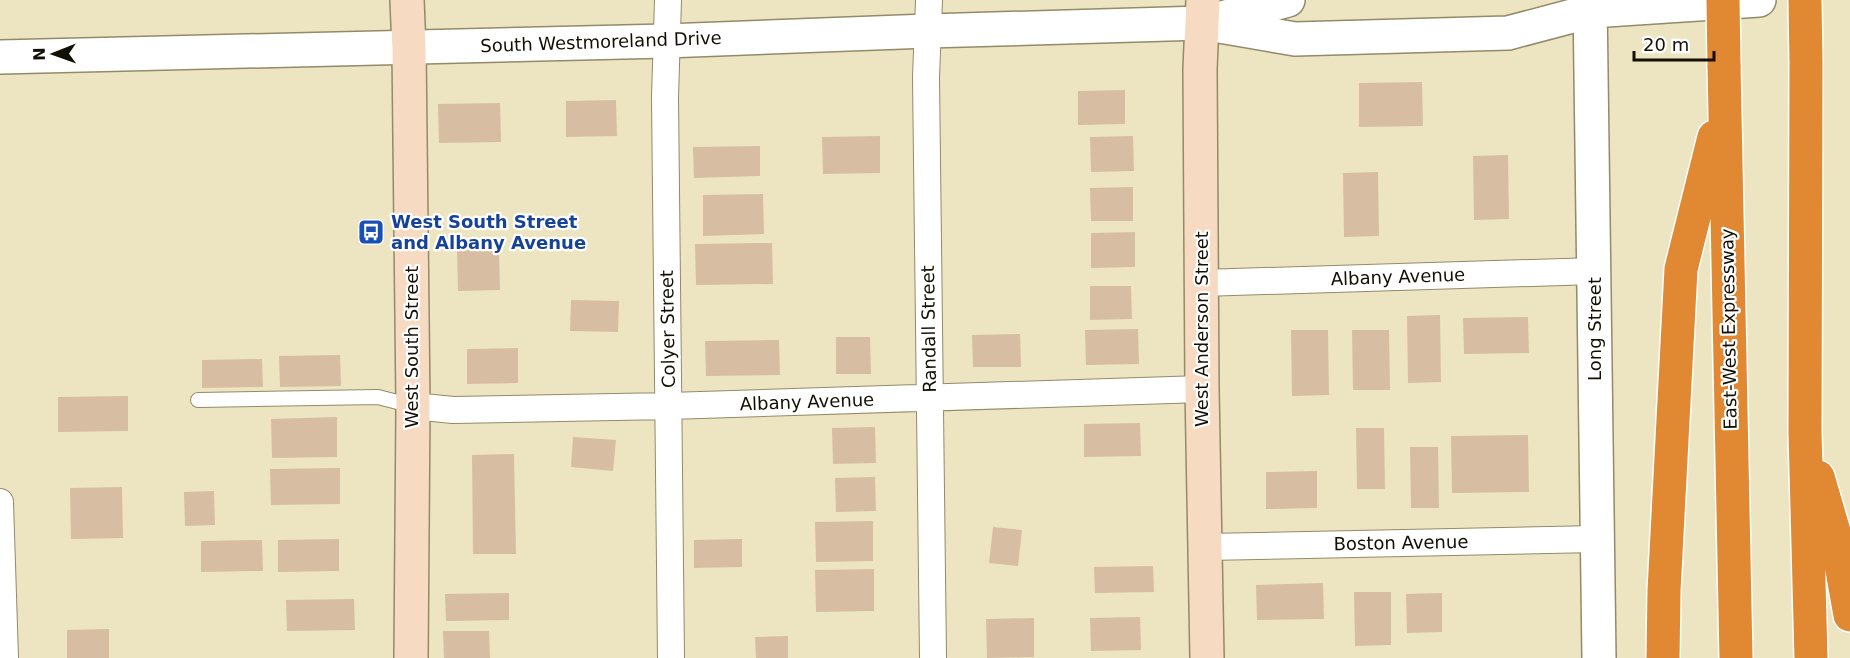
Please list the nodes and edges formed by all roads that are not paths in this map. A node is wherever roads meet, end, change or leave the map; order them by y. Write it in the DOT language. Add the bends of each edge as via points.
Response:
graph roads {
  1 [pos="407,0"];
  2 [pos="668,0"];
  3 [pos="1288,0"];
  4 [pos="1536,0"];
  5 [pos="1723,0"];
  6 [pos="1759,0"];
  7 [pos="1805,0"];
  8 [pos="1590,5"];
  9 [pos="1203,12"];
  10 [pos="929,16"];
  11 [pos="666,41"];
  12 [pos="409,48"];
  13 [pos="0,57"];
  14 [pos="1724,79"];
  15 [pos="1595,271"];
  16 [pos="1202,283"];
  17 [pos="1202,389"];
  18 [pos="930,398"];
  19 [pos="198,400"];
  20 [pos="413,406"];
  21 [pos="669,406"];
  22 [pos="1805,432"];
  23 [pos="0,502"];
  24 [pos="1597,539"];
  25 [pos="1206,547"];
  26 [pos="1850,615"];
  27 [pos="4,658"];
  28 [pos="411,658"];
  29 [pos="671,658"];
  30 [pos="933,658"];
  31 [pos="1207,658"];
  32 [pos="1599,658"];
  33 [pos="1663,658"];
  34 [pos="1736,658"];
  35 [pos="1811,658"];
  1 -- 12 [label="main road, West South Street"];
  2 -- 11 [label="street, Colyer Street"];
  3 -- 9 [label="street, South Westmoreland Drive"];
  4 -- 8 [label="street, South Westmoreland Drive"];
  5 -- 14 [label="highway, East-West Expressway, bridge"];
  6 -- 8 [label="street, South Westmoreland Drive"];
  7 -- 22 [label="highway"];
  8 -- 9 [label="street, South Westmoreland Drive" via="1508,33 1295,39"];
  8 -- 15 [label="street, Long Street"];
  9 -- 10 [label="street, South Westmoreland Drive"];
  9 -- 16 [label="main road, West Anderson Street"];
  10 -- 11 [label="street, South Westmoreland Drive"];
  10 -- 18 [label="street, Randall Street" via="926,85"];
  11 -- 12 [label="street, South Westmoreland Drive"];
  11 -- 21 [label="street, Colyer Street"];
  12 -- 13 [label="street, South Westmoreland Drive"];
  12 -- 20 [label="main road, West South Street"];
  14 -- 33 [label="highway" via="1681,270"];
  14 -- 34 [label="highway, East-West Expressway"];
  15 -- 16 [label="street, Albany Avenue"];
  15 -- 24 [label="street, Long Street"];
  16 -- 17 [label="main road, West Anderson Street"];
  17 -- 18 [label="street, Albany Avenue"];
  17 -- 25 [label="main road, West Anderson Street"];
  18 -- 21 [label="street, Albany Avenue"];
  18 -- 30 [label="street, Randall Street"];
  19 -- 20 [label="lane" via="378,398"];
  20 -- 21 [label="street, Albany Avenue" via="453,410"];
  20 -- 28 [label="main road, West South Street"];
  21 -- 29 [label="street, Colyer Street"];
  22 -- 26 [label="highway" via="1837,542"];
  22 -- 35 [label="highway"];
  23 -- 27 [label="street"];
  24 -- 25 [label="street, Boston Avenue"];
  24 -- 32 [label="street, Long Street"];
  25 -- 31 [label="main road, West Anderson Street"];
}
